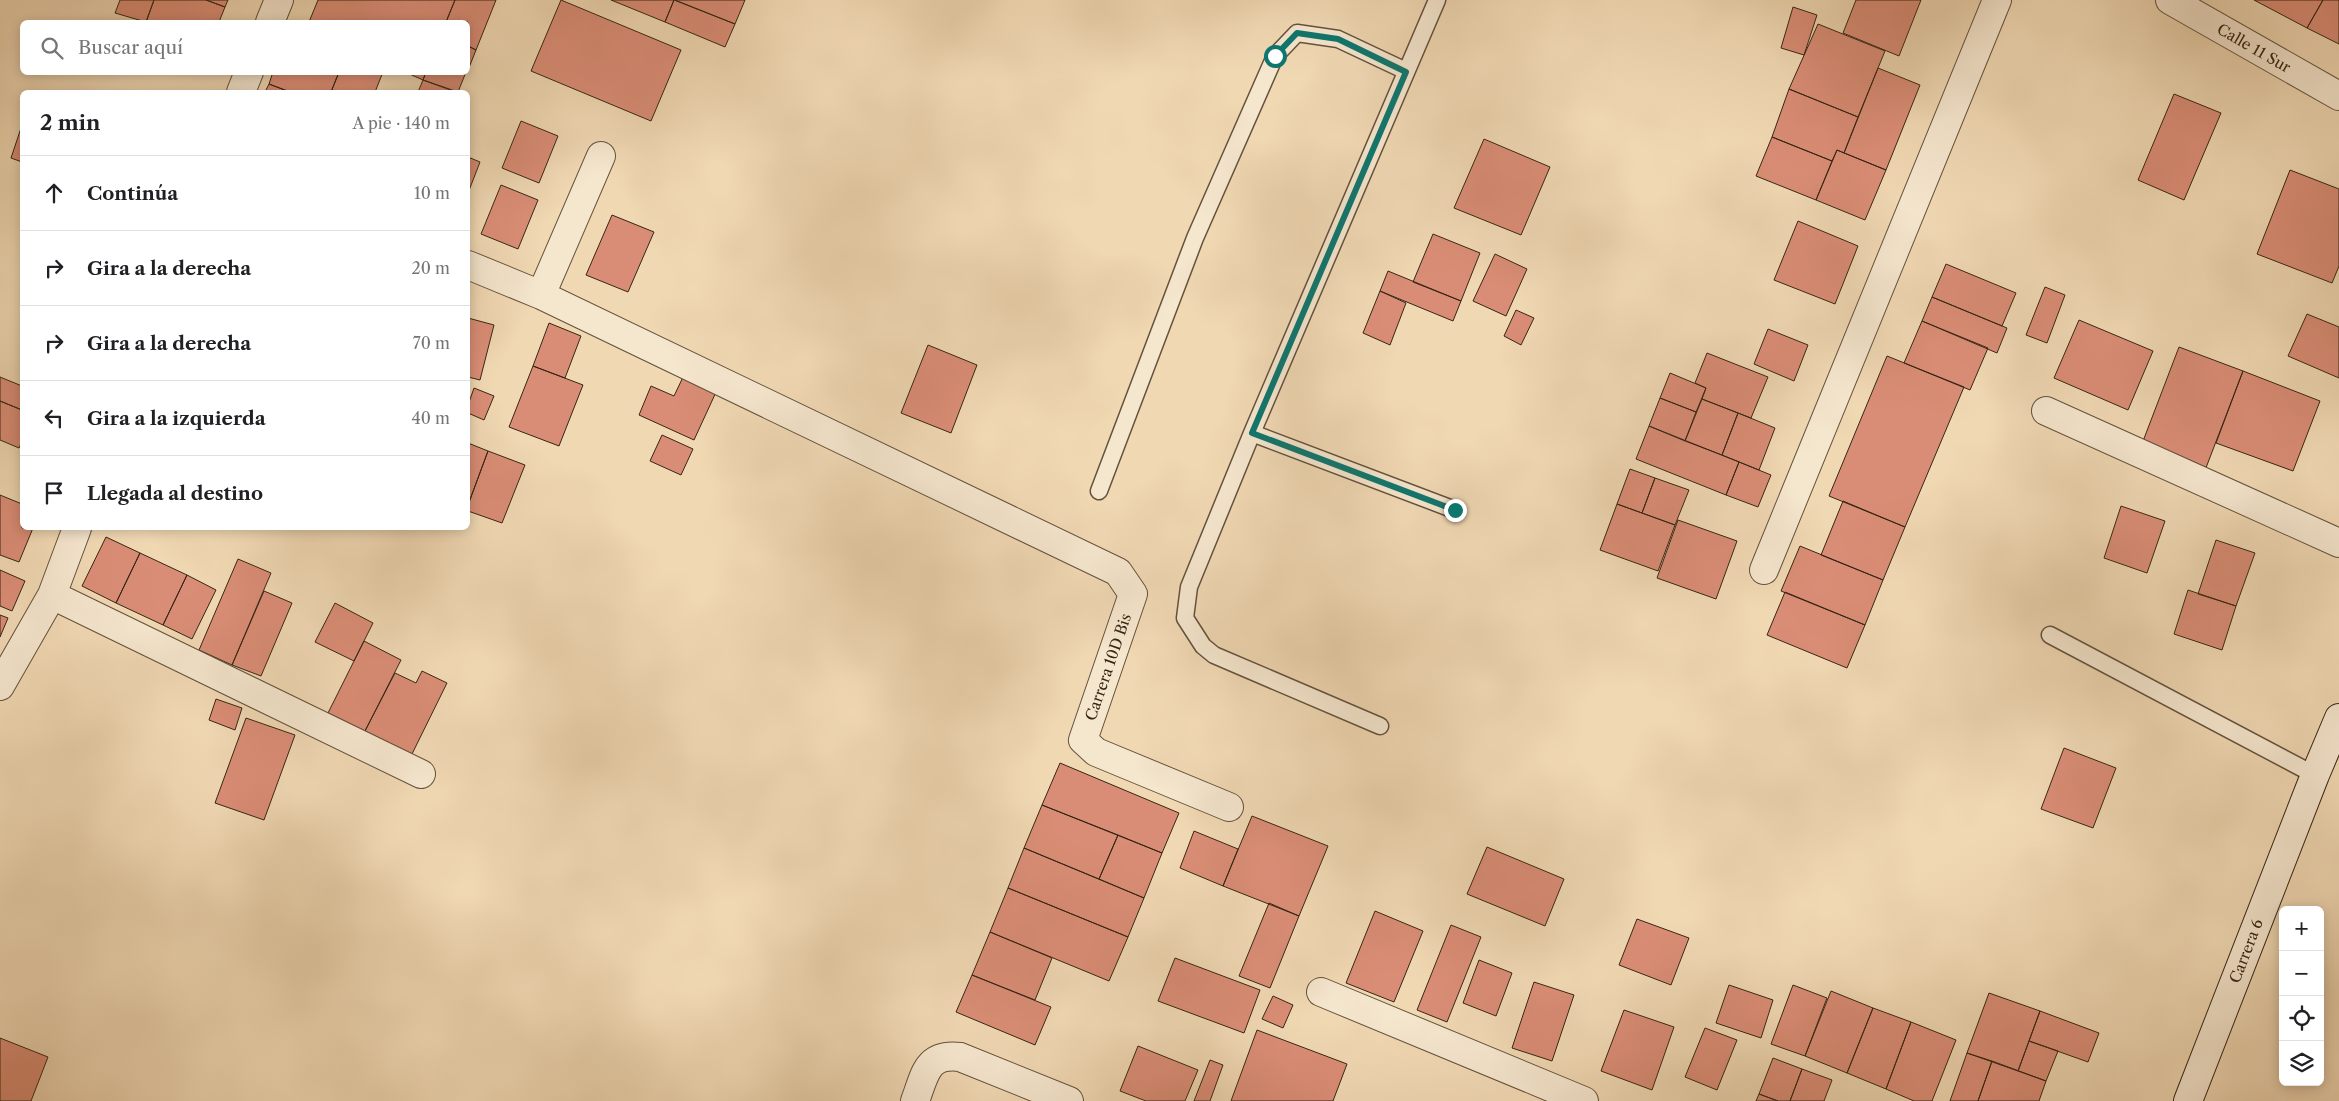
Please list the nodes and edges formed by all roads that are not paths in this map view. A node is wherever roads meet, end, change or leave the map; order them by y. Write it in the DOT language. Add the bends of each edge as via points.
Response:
graph roads {
  1 [pos="279,0"];
  2 [pos="1437,0"];
  3 [pos="1997,0"];
  4 [pos="2170,0"];
  5 [pos="2208,9"];
  6 [pos="271,20"];
  7 [pos="1406,72"];
  8 [pos="248,75"];
  9 [pos="242,90"];
  10 [pos="2339,96"];
  11 [pos="601,156"];
  12 [pos="470,266"];
  13 [pos="541,295"];
  14 [pos="2046,411"];
  15 [pos="1252,433"];
  16 [pos="1099,491"];
  17 [pos="1455,510"];
  18 [pos="76,530"];
  19 [pos="2339,543"];
  20 [pos="1764,570"];
  21 [pos="52,595"];
  22 [pos="2050,635"];
  23 [pos="0,686"];
  24 [pos="2339,718"];
  25 [pos="1380,726"];
  26 [pos="420,774"];
  27 [pos="2315,775"];
  28 [pos="1229,807"];
  29 [pos="1321,992"];
  30 [pos="915,1101"];
  31 [pos="1070,1101"];
  32 [pos="1584,1101"];
  33 [pos="2188,1101"];
  1 -- 6 [label="street"];
  2 -- 7 [label="lane"];
  3 -- 20 [label="street"];
  4 -- 5 [label="street, Calle 11 Sur"];
  5 -- 10 [label="street, Calle 11 Sur"];
  7 -- 15 [label="lane"];
  7 -- 16 [label="lane" via="1338,39 1297,33 1275,56 1195,238"];
  8 -- 9 [label="street"];
  11 -- 13 [label="street"];
  12 -- 13 [label="street"];
  13 -- 28 [label="street, Carrera 10D Bis" via="1118,572 1133,594 1083,740 1096,752"];
  14 -- 19 [label="street"];
  15 -- 17 [label="lane"];
  15 -- 25 [label="lane" via="1189,587 1185,618 1203,646 1214,654"];
  18 -- 21 [label="street"];
  21 -- 23 [label="street"];
  21 -- 26 [label="street"];
  22 -- 27 [label="lane"];
  24 -- 27 [label="street, Carrera 6"];
  27 -- 33 [label="street, Carrera 6"];
  29 -- 32 [label="street"];
  30 -- 31 [label="street" via="928,1066 949,1056 960,1057"];
}
